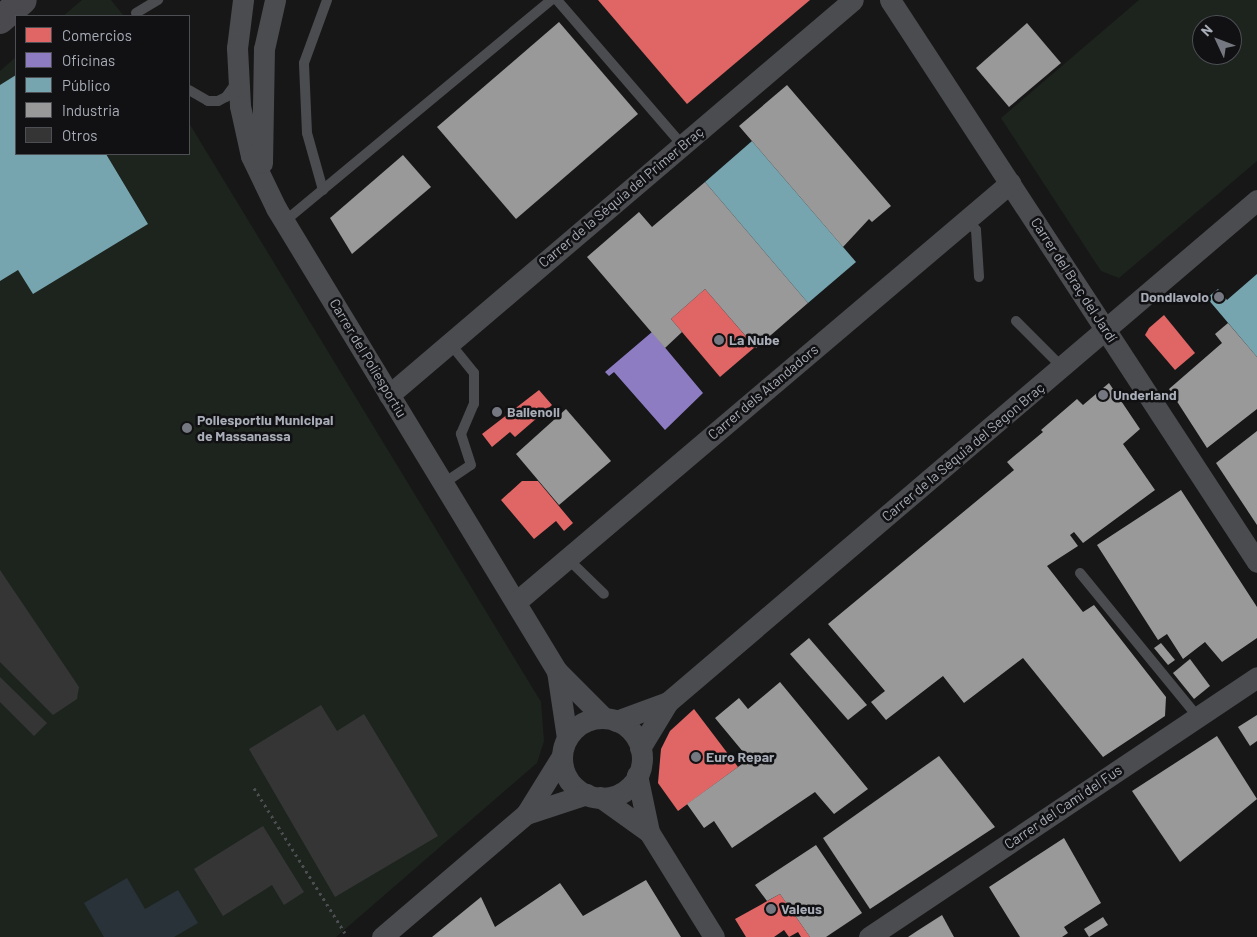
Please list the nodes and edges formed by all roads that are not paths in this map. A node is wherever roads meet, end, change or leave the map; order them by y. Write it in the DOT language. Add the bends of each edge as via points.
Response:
graph roads {
  1 [pos="23,0"];
  2 [pos="158,0"];
  3 [pos="236,0"];
  4 [pos="243,0"];
  5 [pos="275,0"];
  6 [pos="326,0"];
  7 [pos="551,0"];
  8 [pos="557,0"];
  9 [pos="853,0"];
  10 [pos="890,0"];
  11 [pos="136,13"];
  12 [pos="0,20"];
  13 [pos="239,26"];
  14 [pos="238,73"];
  15 [pos="190,91"];
  16 [pos="682,145"];
  17 [pos="262,178"];
  18 [pos="1010,182"];
  19 [pos="323,190"];
  20 [pos="1257,200"];
  21 [pos="966,220"];
  22 [pos="285,221"];
  23 [pos="979,277"];
  24 [pos="1016,321"];
  25 [pos="1107,330"];
  26 [pos="450,344"];
  27 [pos="1062,367"];
  28 [pos="389,394"];
  29 [pos="444,483"];
  30 [pos="568,559"];
  31 [pos="1257,562"];
  32 [pos="1080,574"];
  33 [pos="604,594"];
  34 [pos="516,602"];
  35 [pos="557,671"];
  36 [pos="1257,677"];
  37 [pos="668,702"];
  38 [pos="1198,717"];
  39 [pos="610,719"];
  40 [pos="565,747"];
  41 [pos="640,748"];
  42 [pos="637,775"];
  43 [pos="593,796"];
  44 [pos="526,814"];
  45 [pos="649,832"];
  46 [pos="382,937"];
  47 [pos="714,937"];
  48 [pos="869,937"];
  1 -- 12 [label="street"];
  2 -- 11 [label="lane"];
  3 -- 13 [label="street, Carrer del Poliesportiu"];
  4 -- 13 [label="street, Carrer del Poliesportiu"];
  5 -- 17 [label="street" via="267,26 262,76"];
  6 -- 19 [label="lane" via="304,63 307,133"];
  7 -- 19 [label="lane"];
  8 -- 16 [label="lane"];
  9 -- 16 [label="street, Carrer de la Séquia del Primer Braç"];
  10 -- 18 [label="street, Carrer del Braç del Jardí"];
  13 -- 14 [label="street, Carrer del Poliesportiu"];
  14 -- 15 [label="lane" via="235,86 218,101 208,101"];
  14 -- 17 [label="street, Carrer del Poliesportiu" via="240,106 251,156"];
  16 -- 26 [label="street, Carrer de la Séquia del Primer Braç"];
  17 -- 22 [label="street, Carrer del Poliesportiu"];
  18 -- 21 [label="street, Carrer dels Atandadors"];
  18 -- 25 [label="street, Carrer del Braç del Jardí"];
  19 -- 22 [label="lane"];
  20 -- 25 [label="street, Carrer de la Séquia del Segon Braç"];
  21 -- 23 [label="lane" via="976,230"];
  21 -- 30 [label="street, Carrer dels Atandadors"];
  22 -- 28 [label="street, Carrer del Poliesportiu"];
  24 -- 27 [label="lane"];
  25 -- 27 [label="street, Carrer de la Séquia del Segon Braç"];
  25 -- 31 [label="street, Carrer del Braç del Jardí"];
  26 -- 28 [label="street, Carrer de la Séquia del Primer Braç"];
  26 -- 29 [label="lane" via="474,373 474,404 462,434 471,465"];
  27 -- 37 [label="street, Carrer de la Séquia del Segon Braç"];
  28 -- 29 [label="street, Carrer del Poliesportiu"];
  29 -- 34 [label="street, Carrer del Poliesportiu"];
  30 -- 33 [label="lane"];
  30 -- 34 [label="street, Carrer dels Atandadors"];
  32 -- 38 [label="lane"];
  34 -- 35 [label="street, Carrer del Poliesportiu"];
  35 -- 39 [label="street, Carrer del Poliesportiu"];
  35 -- 40 [label="street, Carrer del Poliesportiu"];
  36 -- 38 [label="street, Carrer del Camí del Fus"];
  37 -- 39 [label="street, Carrer de la Séquia del Segon Braç"];
  37 -- 41 [label="street, Carrer de la Séquia del Segon Braç"];
  38 -- 48 [label="street, Carrer del Camí del Fus"];
  39 -- 40 [label="street" via="583,723"];
  39 -- 41 [label="street" via="632,731"];
  40 -- 43 [label="street" via="568,779"];
  40 -- 44 [label="street"];
  41 -- 42 [label="street"];
  42 -- 43 [label="street" via="626,790"];
  42 -- 45 [label="street"];
  43 -- 44 [label="street"];
  43 -- 45 [label="street"];
  44 -- 46 [label="street"];
  45 -- 47 [label="street"];
}
